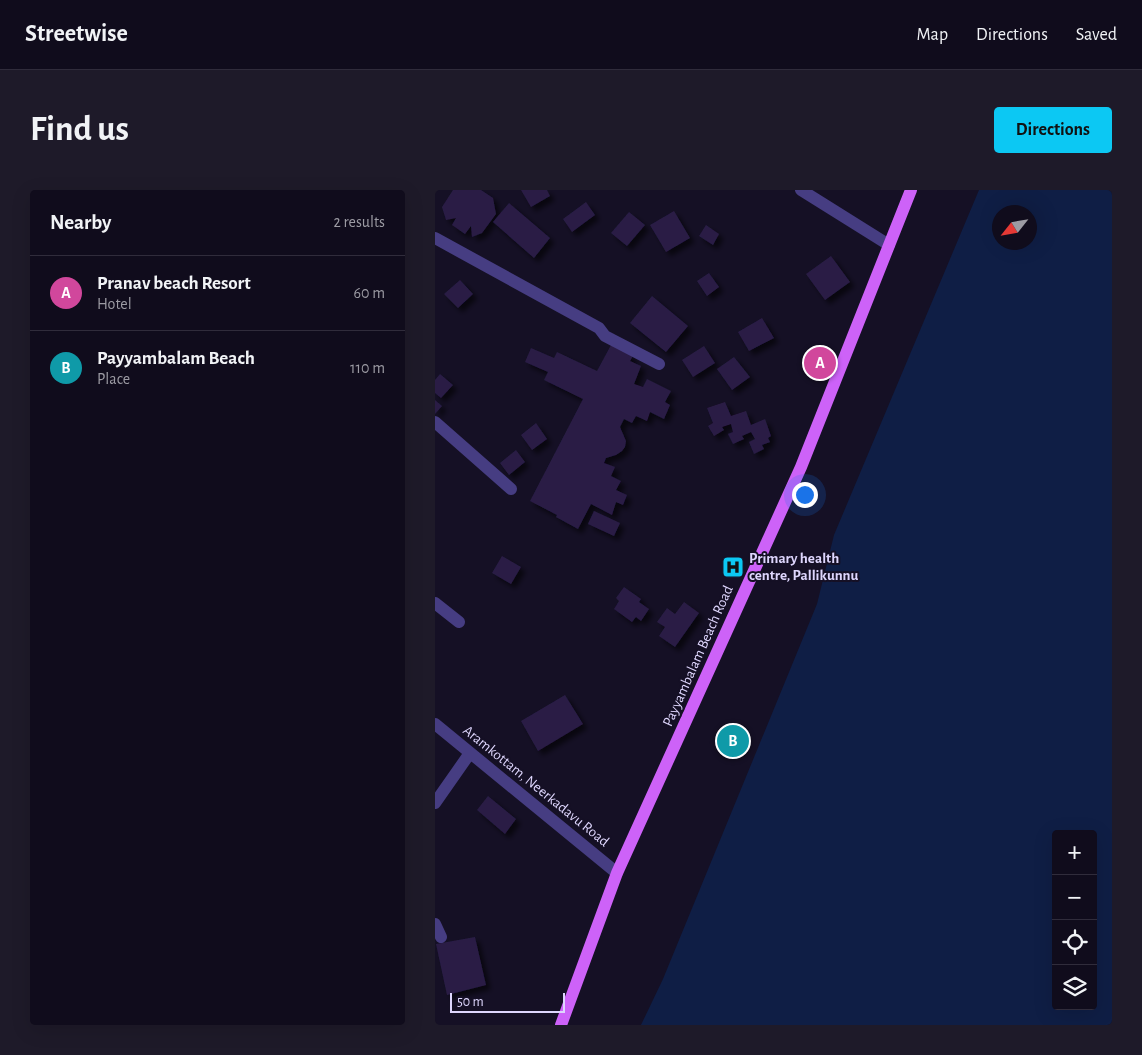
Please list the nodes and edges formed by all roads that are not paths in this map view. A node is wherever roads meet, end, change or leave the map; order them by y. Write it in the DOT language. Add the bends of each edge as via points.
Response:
graph roads {
  1 [pos="801,190"];
  2 [pos="911,190"];
  3 [pos="435,238"];
  4 [pos="889,245"];
  5 [pos="659,364"];
  6 [pos="435,422"];
  7 [pos="511,489"];
  8 [pos="435,603"];
  9 [pos="459,622"];
  10 [pos="435,724"];
  11 [pos="470,753"];
  12 [pos="435,803"];
  13 [pos="617,873"];
  14 [pos="435,924"];
  15 [pos="441,937"];
  16 [pos="561,1025"];
  1 -- 4 [label="street"];
  2 -- 4 [label="main road, Payyambalam Beach Road"];
  3 -- 5 [label="street"];
  4 -- 13 [label="main road, Payyambalam Beach Road" via="801,468"];
  6 -- 7 [label="street"];
  8 -- 9 [label="street"];
  10 -- 11 [label="street, Aramkottam, Neerkadavu Road"];
  11 -- 12 [label="street"];
  11 -- 13 [label="street, Aramkottam, Neerkadavu Road"];
  13 -- 16 [label="main road, Payyambalam Beach Road"];
  14 -- 15 [label="street"];
}
